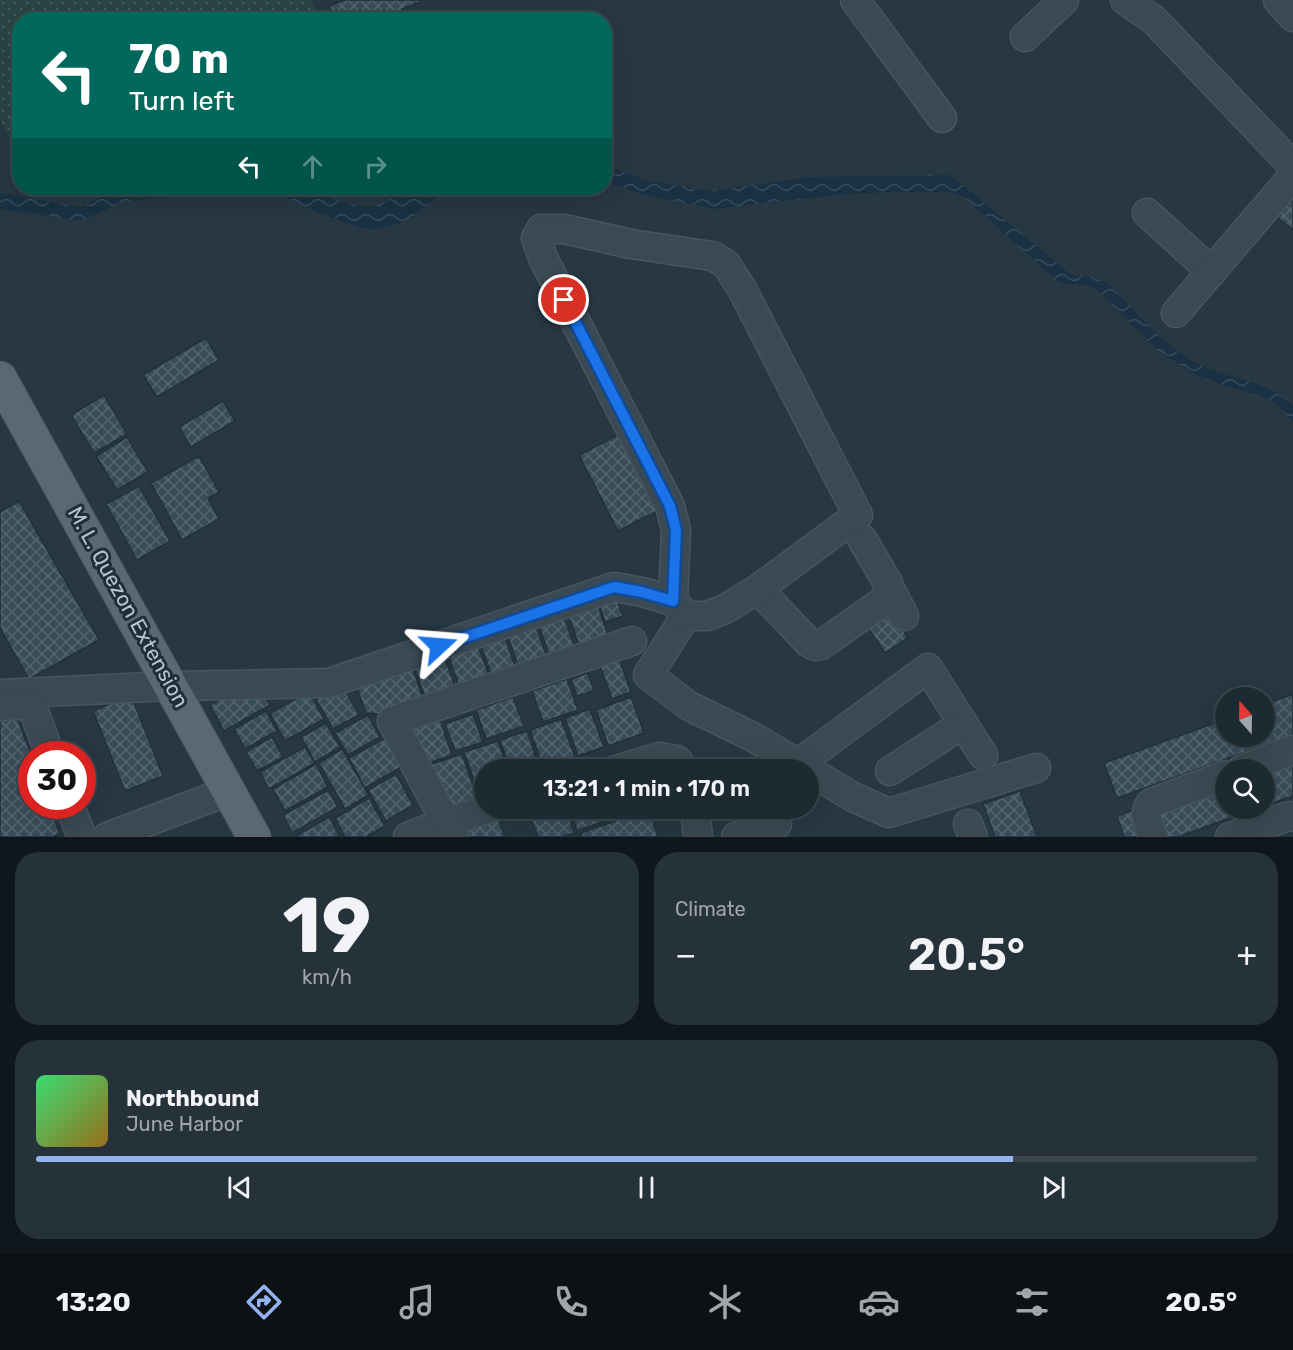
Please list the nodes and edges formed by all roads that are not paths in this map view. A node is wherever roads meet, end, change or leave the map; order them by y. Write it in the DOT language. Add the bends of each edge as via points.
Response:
graph roads {
  1 [pos="855,0"];
  2 [pos="1064,0"];
  3 [pos="1125,0"];
  4 [pos="1278,0"];
  5 [pos="1293,17"];
  6 [pos="1025,37"];
  7 [pos="942,118"];
  8 [pos="1293,166"];
  9 [pos="1293,176"];
  10 [pos="1147,213"];
  11 [pos="1212,272"];
  12 [pos="1176,313"];
  13 [pos="0,378"];
  14 [pos="860,527"];
  15 [pos="758,589"];
  16 [pos="890,589"];
  17 [pos="679,609"];
  18 [pos="904,616"];
  19 [pos="632,641"];
  20 [pos="172,686"];
  21 [pos="0,694"];
  22 [pos="0,706"];
  23 [pos="963,724"];
  24 [pos="45,741"];
  25 [pos="1293,750"];
  26 [pos="983,755"];
  27 [pos="652,759"];
  28 [pos="671,759"];
  29 [pos="790,759"];
  30 [pos="816,759"];
  31 [pos="1270,759"];
  32 [pos="1036,768"];
  33 [pos="890,771"];
  34 [pos="819,776"];
  35 [pos="1215,779"];
  36 [pos="229,791"];
  37 [pos="474,816"];
  38 [pos="1293,816"];
  39 [pos="75,819"];
  40 [pos="696,819"];
  41 [pos="777,824"];
  42 [pos="450,829"];
  43 [pos="82,837"];
  44 [pos="108,837"];
  45 [pos="254,837"];
  46 [pos="408,837"];
  47 [pos="698,837"];
  48 [pos="736,837"];
  49 [pos="1153,837"];
  50 [pos="1230,837"];
  1 -- 7 [label="street"];
  2 -- 6 [label="street"];
  3 -- 8 [label="street" via="1154,20"];
  4 -- 5 [label="street"];
  9 -- 11 [label="street"];
  10 -- 11 [label="street"];
  11 -- 12 [label="street"];
  13 -- 20 [label="main road, M. L. Quezon Extension"];
  14 -- 15 [label="street"];
  14 -- 16 [label="street"];
  14 -- 17 [label="street" via="726,264 712,256 564,229 541,229 536,238 543,258 670,506 676,530"];
  15 -- 16 [label="street" via="815,646 827,642 885,600"];
  15 -- 17 [label="street" via="707,616"];
  16 -- 18 [label="street"];
  17 -- 20 [label="street" via="642,592 614,587 329,682"];
  17 -- 29 [label="street" via="648,675 689,706"];
  19 -- 42 [label="street" via="392,721"];
  20 -- 21 [label="street"];
  20 -- 36 [label="main road, M. L. Quezon Extension"];
  22 -- 24 [label="street" via="31,704"];
  23 -- 26 [label="street"];
  23 -- 30 [label="street" via="928,668"];
  23 -- 33 [label="street"];
  25 -- 31 [label="street"];
  27 -- 28 [label="street"];
  32 -- 34 [label="street" via="889,813"];
  35 -- 49 [label="street" via="1151,803 1146,818"];
  36 -- 44 [label="street"];
  36 -- 45 [label="main road, M. L. Quezon Extension"];
  37 -- 42 [label="street"];
  38 -- 50 [label="street"];
  39 -- 43 [label="street"];
  40 -- 47 [label="street"];
  41 -- 48 [label="street"];
  42 -- 46 [label="street"];
}
